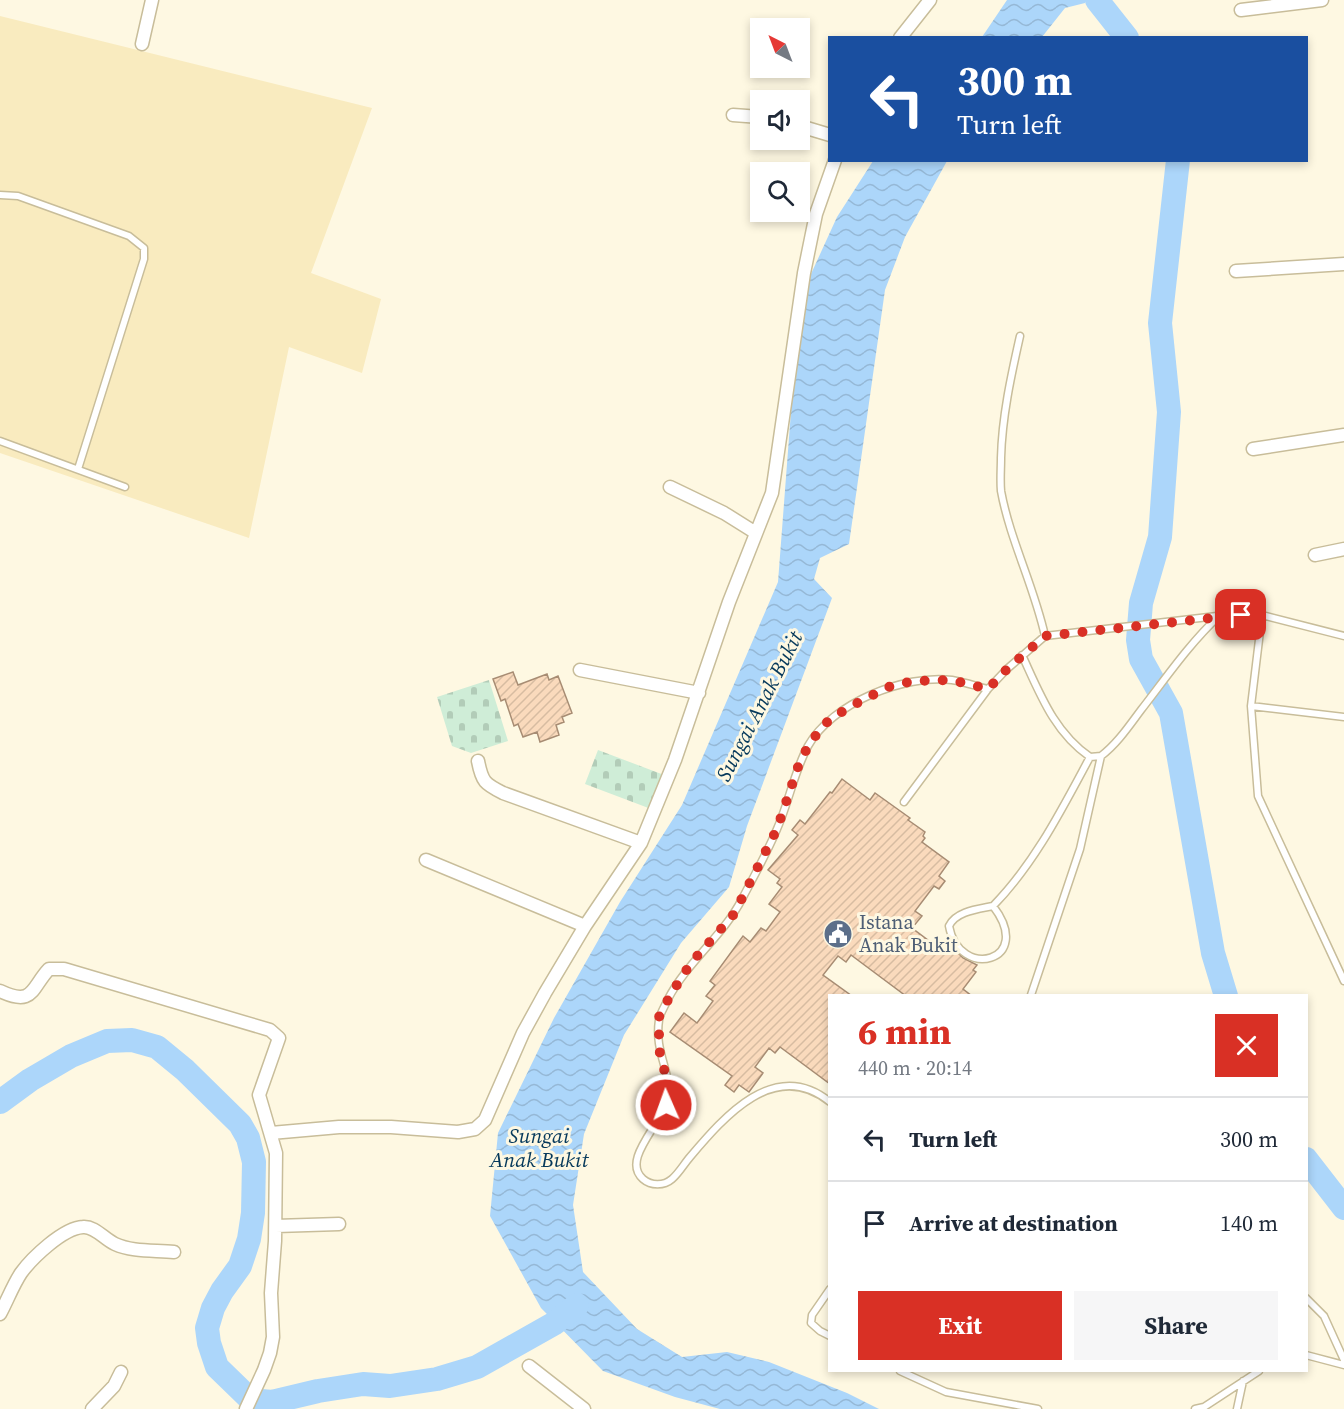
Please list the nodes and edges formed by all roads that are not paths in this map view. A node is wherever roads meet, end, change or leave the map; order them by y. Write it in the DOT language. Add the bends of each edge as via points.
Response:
graph roads {
  1 [pos="152,0"];
  2 [pos="930,0"];
  3 [pos="1322,0"];
  4 [pos="1240,10"];
  5 [pos="902,36"];
  6 [pos="142,44"];
  7 [pos="733,115"];
  8 [pos="750,116"];
  9 [pos="810,129"];
  10 [pos="828,134"];
  11 [pos="834,162"];
  12 [pos="0,195"];
  13 [pos="1344,264"];
  14 [pos="1236,271"];
  15 [pos="1020,336"];
  16 [pos="1344,435"];
  17 [pos="0,441"];
  18 [pos="1253,449"];
  19 [pos="78,469"];
  20 [pos="125,487"];
  21 [pos="670,487"];
  22 [pos="756,532"];
  23 [pos="1344,549"];
  24 [pos="1315,555"];
  25 [pos="1262,615"];
  26 [pos="1219,616"];
  27 [pos="1045,636"];
  28 [pos="1344,636"];
  29 [pos="1022,655"];
  30 [pos="580,670"];
  31 [pos="988,689"];
  32 [pos="699,693"];
  33 [pos="1251,706"];
  34 [pos="1344,717"];
  35 [pos="1101,756"];
  36 [pos="1090,757"];
  37 [pos="478,762"];
  38 [pos="904,802"];
  39 [pos="640,843"];
  40 [pos="426,860"];
  41 [pos="993,906"];
  42 [pos="585,926"];
  43 [pos="1344,981"];
  44 [pos="0,991"];
  45 [pos="1031,994"];
  46 [pos="828,1100"];
  47 [pos="271,1133"];
  48 [pos="339,1224"];
  49 [pos="276,1226"];
  50 [pos="174,1252"];
  51 [pos="828,1292"];
  52 [pos="1308,1300"];
  53 [pos="0,1314"];
  54 [pos="828,1335"];
  55 [pos="1308,1356"];
  56 [pos="1344,1360"];
  57 [pos="1344,1365"];
  58 [pos="530,1366"];
  59 [pos="121,1372"];
  60 [pos="902,1372"];
  61 [pos="1257,1372"];
  62 [pos="1243,1381"];
  63 [pos="1207,1408"];
  64 [pos="92,1409"];
  65 [pos="246,1409"];
  66 [pos="585,1409"];
  67 [pos="1038,1409"];
  68 [pos="1195,1409"];
  69 [pos="1237,1409"];
  1 -- 6 [label="street"];
  2 -- 5 [label="street"];
  3 -- 4 [label="street"];
  7 -- 8 [label="street"];
  9 -- 10 [label="street"];
  11 -- 22 [label="street" via="816,214 804,273 772,493"];
  12 -- 19 [label="lane" via="18,196 129,236 144,248 144,259"];
  13 -- 14 [label="street"];
  15 -- 27 [label="lane" via="1005,410 1001,489"];
  16 -- 18 [label="street"];
  17 -- 19 [label="lane"];
  19 -- 20 [label="lane"];
  21 -- 22 [label="street"];
  22 -- 32 [label="street"];
  23 -- 24 [label="street"];
  25 -- 26 [label="lane"];
  25 -- 28 [label="lane"];
  25 -- 33 [label="lane"];
  26 -- 27 [label="lane"];
  26 -- 35 [label="lane" via="1202,632 1110,750"];
  27 -- 29 [label="lane"];
  29 -- 31 [label="lane"];
  29 -- 36 [label="lane" via="1046,708 1063,733"];
  30 -- 32 [label="street"];
  31 -- 38 [label="lane"];
  31 -- 46 [label="lane" via="951,680 913,681 888,687 826,723 809,744 777,829 734,914 691,963 659,1017 659,1049 669,1089 659,1120 638,1151 637,1171 650,1184 671,1180 743,1102 773,1088 808,1089"];
  32 -- 39 [label="street"];
  33 -- 34 [label="lane"];
  33 -- 43 [label="lane" via="1258,796"];
  35 -- 36 [label="lane"];
  35 -- 45 [label="lane" via="1080,849"];
  36 -- 41 [label="lane" via="1048,835"];
  37 -- 39 [label="street" via="485,784 503,794"];
  39 -- 42 [label="street"];
  40 -- 42 [label="street"];
  41 -- 41 [label="lane" via="957,916 948,926 955,943 976,959 993,957 1003,949 1007,938 1006,924"];
  42 -- 47 [label="street" via="523,1033 485,1120 475,1129 458,1132 339,1127"];
  44 -- 47 [label="street" via="28,995 49,969 64,969 270,1030 279,1038 278,1044 259,1095"];
  47 -- 49 [label="street" via="276,1153"];
  48 -- 49 [label="street"];
  49 -- 65 [label="street" via="271,1293 273,1337 264,1370"];
  50 -- 53 [label="street" via="124,1247 92,1228 82,1227 67,1233 34,1258"];
  51 -- 54 [label="lane" via="812,1315 812,1323"];
  52 -- 56 [label="lane" via="1324,1316"];
  55 -- 57 [label="lane"];
  58 -- 66 [label="street"];
  59 -- 64 [label="street" via="114,1386"];
  60 -- 67 [label="lane" via="946,1392"];
  61 -- 62 [label="lane"];
  62 -- 63 [label="lane"];
  62 -- 69 [label="lane"];
  63 -- 68 [label="lane"];
}
